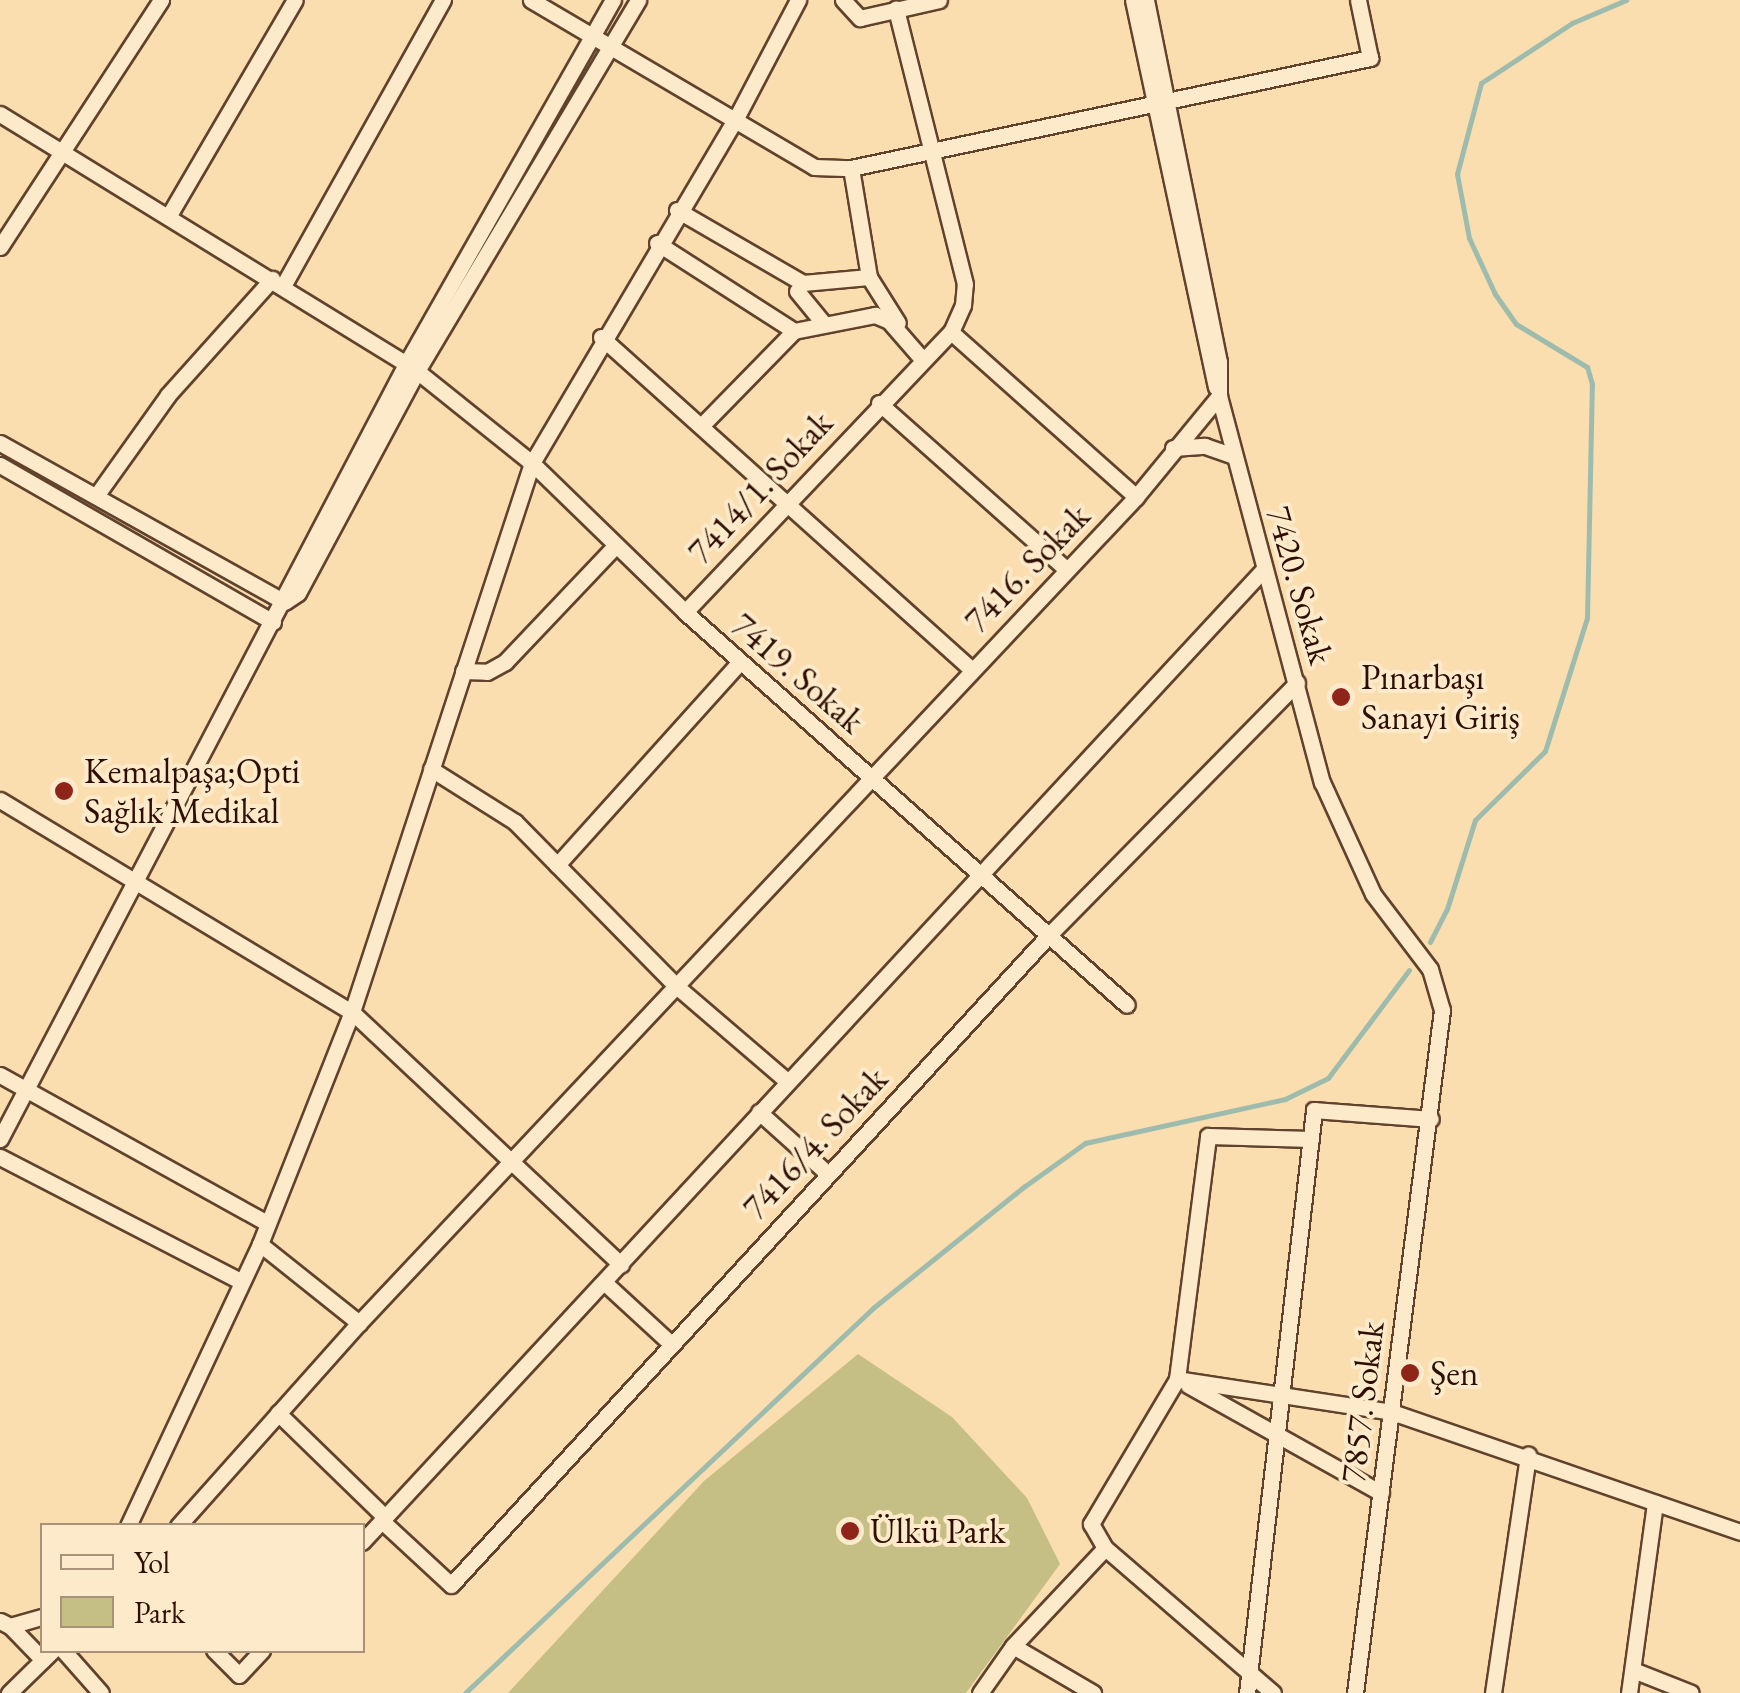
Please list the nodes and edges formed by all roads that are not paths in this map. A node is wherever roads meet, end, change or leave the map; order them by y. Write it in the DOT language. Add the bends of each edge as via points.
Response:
graph roads {
  1 [pos="160,0"];
  2 [pos="295,0"];
  3 [pos="443,0"];
  4 [pos="531,0"];
  5 [pos="613,0"];
  6 [pos="638,0"];
  7 [pos="798,0"];
  8 [pos="842,0"];
  9 [pos="939,0"];
  10 [pos="1133,0"];
  11 [pos="1146,0"];
  12 [pos="1358,0"];
  13 [pos="896,9"];
  14 [pos="591,38"];
  15 [pos="611,47"];
  16 [pos="1160,100"];
  17 [pos="0,114"];
  18 [pos="735,120"];
  19 [pos="60,152"];
  20 [pos="934,152"];
  21 [pos="851,168"];
  22 [pos="677,210"];
  23 [pos="168,218"];
  24 [pos="657,243"];
  25 [pos="0,247"];
  26 [pos="869,277"];
  27 [pos="278,283"];
  28 [pos="800,287"];
  29 [pos="776,315"];
  30 [pos="824,324"];
  31 [pos="794,330"];
  32 [pos="950,332"];
  33 [pos="602,337"];
  34 [pos="922,359"];
  35 [pos="412,368"];
  36 [pos="1219,395"];
  37 [pos="879,403"];
  38 [pos="703,424"];
  39 [pos="0,443"];
  40 [pos="1173,448"];
  41 [pos="1234,456"];
  42 [pos="532,463"];
  43 [pos="0,465"];
  44 [pos="96,496"];
  45 [pos="1136,497"];
  46 [pos="787,503"];
  47 [pos="616,545"];
  48 [pos="1066,570"];
  49 [pos="1262,571"];
  50 [pos="285,602"];
  51 [pos="685,612"];
  52 [pos="273,622"];
  53 [pos="740,662"];
  54 [pos="972,670"];
  55 [pos="463,671"];
  56 [pos="1297,683"];
  57 [pos="431,769"];
  58 [pos="872,778"];
  59 [pos="0,800"];
  60 [pos="557,865"];
  61 [pos="983,876"];
  62 [pos="136,880"];
  63 [pos="1049,935"];
  64 [pos="676,985"];
  65 [pos="1126,1005"];
  66 [pos="352,1012"];
  67 [pos="0,1075"];
  68 [pos="787,1082"];
  69 [pos="26,1089"];
  70 [pos="759,1112"];
  71 [pos="1431,1120"];
  72 [pos="0,1139"];
  73 [pos="1311,1139"];
  74 [pos="0,1157"];
  75 [pos="508,1163"];
  76 [pos="828,1174"];
  77 [pos="267,1222"];
  78 [pos="260,1244"];
  79 [pos="621,1265"];
  80 [pos="242,1282"];
  81 [pos="605,1283"];
  82 [pos="358,1323"];
  83 [pos="669,1342"];
  84 [pos="1177,1379"];
  85 [pos="1283,1394"];
  86 [pos="278,1412"];
  87 [pos="1392,1412"];
  88 [pos="1280,1436"];
  89 [pos="1528,1455"];
  90 [pos="1382,1493"];
  91 [pos="1655,1502"];
  92 [pos="384,1519"];
  93 [pos="129,1523"];
  94 [pos="181,1523"];
  95 [pos="1740,1532"];
  96 [pos="365,1539"];
  97 [pos="1105,1548"];
  98 [pos="40,1617"];
  99 [pos="5,1624"];
  100 [pos="1013,1646"];
  101 [pos="40,1649"];
  102 [pos="65,1653"];
  103 [pos="217,1653"];
  104 [pos="259,1653"];
  105 [pos="48,1655"];
  106 [pos="1633,1670"];
  107 [pos="1250,1687"];
  108 [pos="9,1693"];
  109 [pos="100,1693"];
  110 [pos="980,1693"];
  111 [pos="1092,1693"];
  112 [pos="1273,1693"];
  113 [pos="1355,1693"];
  114 [pos="1493,1693"];
  115 [pos="1629,1693"];
  116 [pos="1691,1693"];
  1 -- 19 [label="street"];
  2 -- 23 [label="street"];
  3 -- 27 [label="street"];
  4 -- 14 [label="street"];
  5 -- 14 [label="street"];
  6 -- 15 [label="street"];
  7 -- 18 [label="street"];
  8 -- 13 [label="street" via="860,18"];
  9 -- 13 [label="street"];
  10 -- 16 [label="street"];
  11 -- 16 [label="street"];
  12 -- 16 [label="street" via="1370,58"];
  13 -- 20 [label="street"];
  14 -- 15 [label="street"];
  14 -- 35 [label="street"];
  15 -- 18 [label="street"];
  15 -- 35 [label="street"];
  16 -- 20 [label="street"];
  16 -- 36 [label="street, 7420. Sokak" via="1219,362"];
  17 -- 19 [label="street, 7419. Sokak"];
  18 -- 21 [label="street" via="814,168"];
  18 -- 22 [label="street"];
  19 -- 23 [label="street, 7419. Sokak"];
  19 -- 25 [label="street"];
  20 -- 21 [label="street"];
  20 -- 32 [label="street" via="965,284"];
  21 -- 26 [label="street"];
  22 -- 24 [label="street"];
  22 -- 28 [label="street"];
  23 -- 27 [label="street, 7419. Sokak"];
  24 -- 29 [label="street"];
  24 -- 33 [label="street"];
  26 -- 28 [label="street"];
  26 -- 34 [label="street"];
  27 -- 35 [label="street, 7419. Sokak"];
  27 -- 44 [label="street" via="168,394"];
  28 -- 29 [label="street"];
  28 -- 30 [label="street"];
  29 -- 31 [label="street"];
  30 -- 31 [label="street"];
  30 -- 34 [label="street" via="875,315 889,321"];
  31 -- 38 [label="street"];
  32 -- 34 [label="street, 7414/1. Sokak"];
  32 -- 45 [label="street"];
  33 -- 38 [label="street"];
  33 -- 42 [label="street"];
  34 -- 37 [label="street, 7414/1. Sokak"];
  35 -- 42 [label="street, 7419. Sokak"];
  35 -- 50 [label="street" via="287,584"];
  36 -- 40 [label="street, 7416. Sokak"];
  36 -- 41 [label="street, 7420. Sokak"];
  37 -- 46 [label="street, 7414/1. Sokak"];
  37 -- 48 [label="street"];
  38 -- 46 [label="street"];
  39 -- 44 [label="street"];
  40 -- 41 [label="street" via="1206,446"];
  40 -- 45 [label="street, 7416. Sokak"];
  41 -- 49 [label="street, 7420. Sokak"];
  42 -- 47 [label="street, 7419. Sokak"];
  42 -- 55 [label="street"];
  43 -- 52 [label="street"];
  44 -- 50 [label="street"];
  45 -- 48 [label="street, 7416. Sokak"];
  46 -- 51 [label="street, 7414/1. Sokak"];
  46 -- 54 [label="street"];
  47 -- 51 [label="street, 7419. Sokak"];
  47 -- 55 [label="street" via="505,662 487,672"];
  48 -- 54 [label="street, 7416. Sokak"];
  49 -- 56 [label="street, 7420. Sokak"];
  49 -- 61 [label="street"];
  50 -- 52 [label="street"];
  51 -- 53 [label="street, 7419. Sokak"];
  52 -- 62 [label="street"];
  53 -- 58 [label="street, 7419. Sokak"];
  53 -- 60 [label="street"];
  54 -- 58 [label="street, 7416. Sokak"];
  55 -- 57 [label="street"];
  56 -- 63 [label="street, 7416/4. Sokak"];
  56 -- 71 [label="street, 7420. Sokak" via="1322,782 1373,894 1430,968 1442,1010"];
  57 -- 60 [label="street" via="515,822"];
  57 -- 66 [label="street"];
  58 -- 61 [label="street, 7419. Sokak"];
  58 -- 64 [label="street, 7416. Sokak"];
  59 -- 62 [label="street"];
  60 -- 64 [label="street"];
  61 -- 63 [label="street, 7419. Sokak"];
  61 -- 68 [label="street"];
  62 -- 66 [label="street"];
  62 -- 69 [label="street"];
  63 -- 65 [label="street, 7419. Sokak"];
  63 -- 76 [label="street, 7416/4. Sokak"];
  64 -- 68 [label="street"];
  64 -- 75 [label="street, 7416. Sokak"];
  66 -- 75 [label="street"];
  66 -- 77 [label="street"];
  67 -- 69 [label="street"];
  68 -- 70 [label="street"];
  69 -- 72 [label="street"];
  69 -- 77 [label="street"];
  70 -- 76 [label="street"];
  70 -- 79 [label="street"];
  71 -- 73 [label="street" via="1314,1110"];
  71 -- 87 [label="street, 7857. Sokak"];
  73 -- 84 [label="street" via="1208,1136"];
  73 -- 85 [label="street"];
  74 -- 80 [label="street"];
  75 -- 79 [label="street"];
  75 -- 82 [label="street, 7416. Sokak"];
  76 -- 83 [label="street, 7416/4. Sokak"];
  77 -- 78 [label="street"];
  78 -- 80 [label="street"];
  78 -- 82 [label="street"];
  79 -- 81 [label="street"];
  80 -- 93 [label="street"];
  81 -- 83 [label="street"];
  81 -- 92 [label="street"];
  82 -- 86 [label="street, 7416. Sokak"];
  83 -- 92 [label="street, 7416/4. Sokak" via="450,1585"];
  84 -- 85 [label="street"];
  84 -- 88 [label="street"];
  84 -- 97 [label="street" via="1091,1524"];
  85 -- 87 [label="street"];
  85 -- 88 [label="street"];
  86 -- 92 [label="street"];
  86 -- 94 [label="street, 7416. Sokak"];
  87 -- 89 [label="street"];
  87 -- 90 [label="street, 7857. Sokak"];
  88 -- 90 [label="street"];
  88 -- 107 [label="street"];
  89 -- 91 [label="street"];
  89 -- 114 [label="street"];
  90 -- 113 [label="street, 7857. Sokak"];
  91 -- 95 [label="street"];
  91 -- 106 [label="street"];
  92 -- 96 [label="street"];
  97 -- 100 [label="street"];
  97 -- 107 [label="street"];
  98 -- 99 [label="street"];
  99 -- 101 [label="street"];
  100 -- 110 [label="street"];
  100 -- 111 [label="street"];
  102 -- 109 [label="street"];
  103 -- 104 [label="street" via="239,1675"];
  105 -- 108 [label="street"];
  106 -- 115 [label="street"];
  106 -- 116 [label="street"];
  107 -- 112 [label="street"];
}
